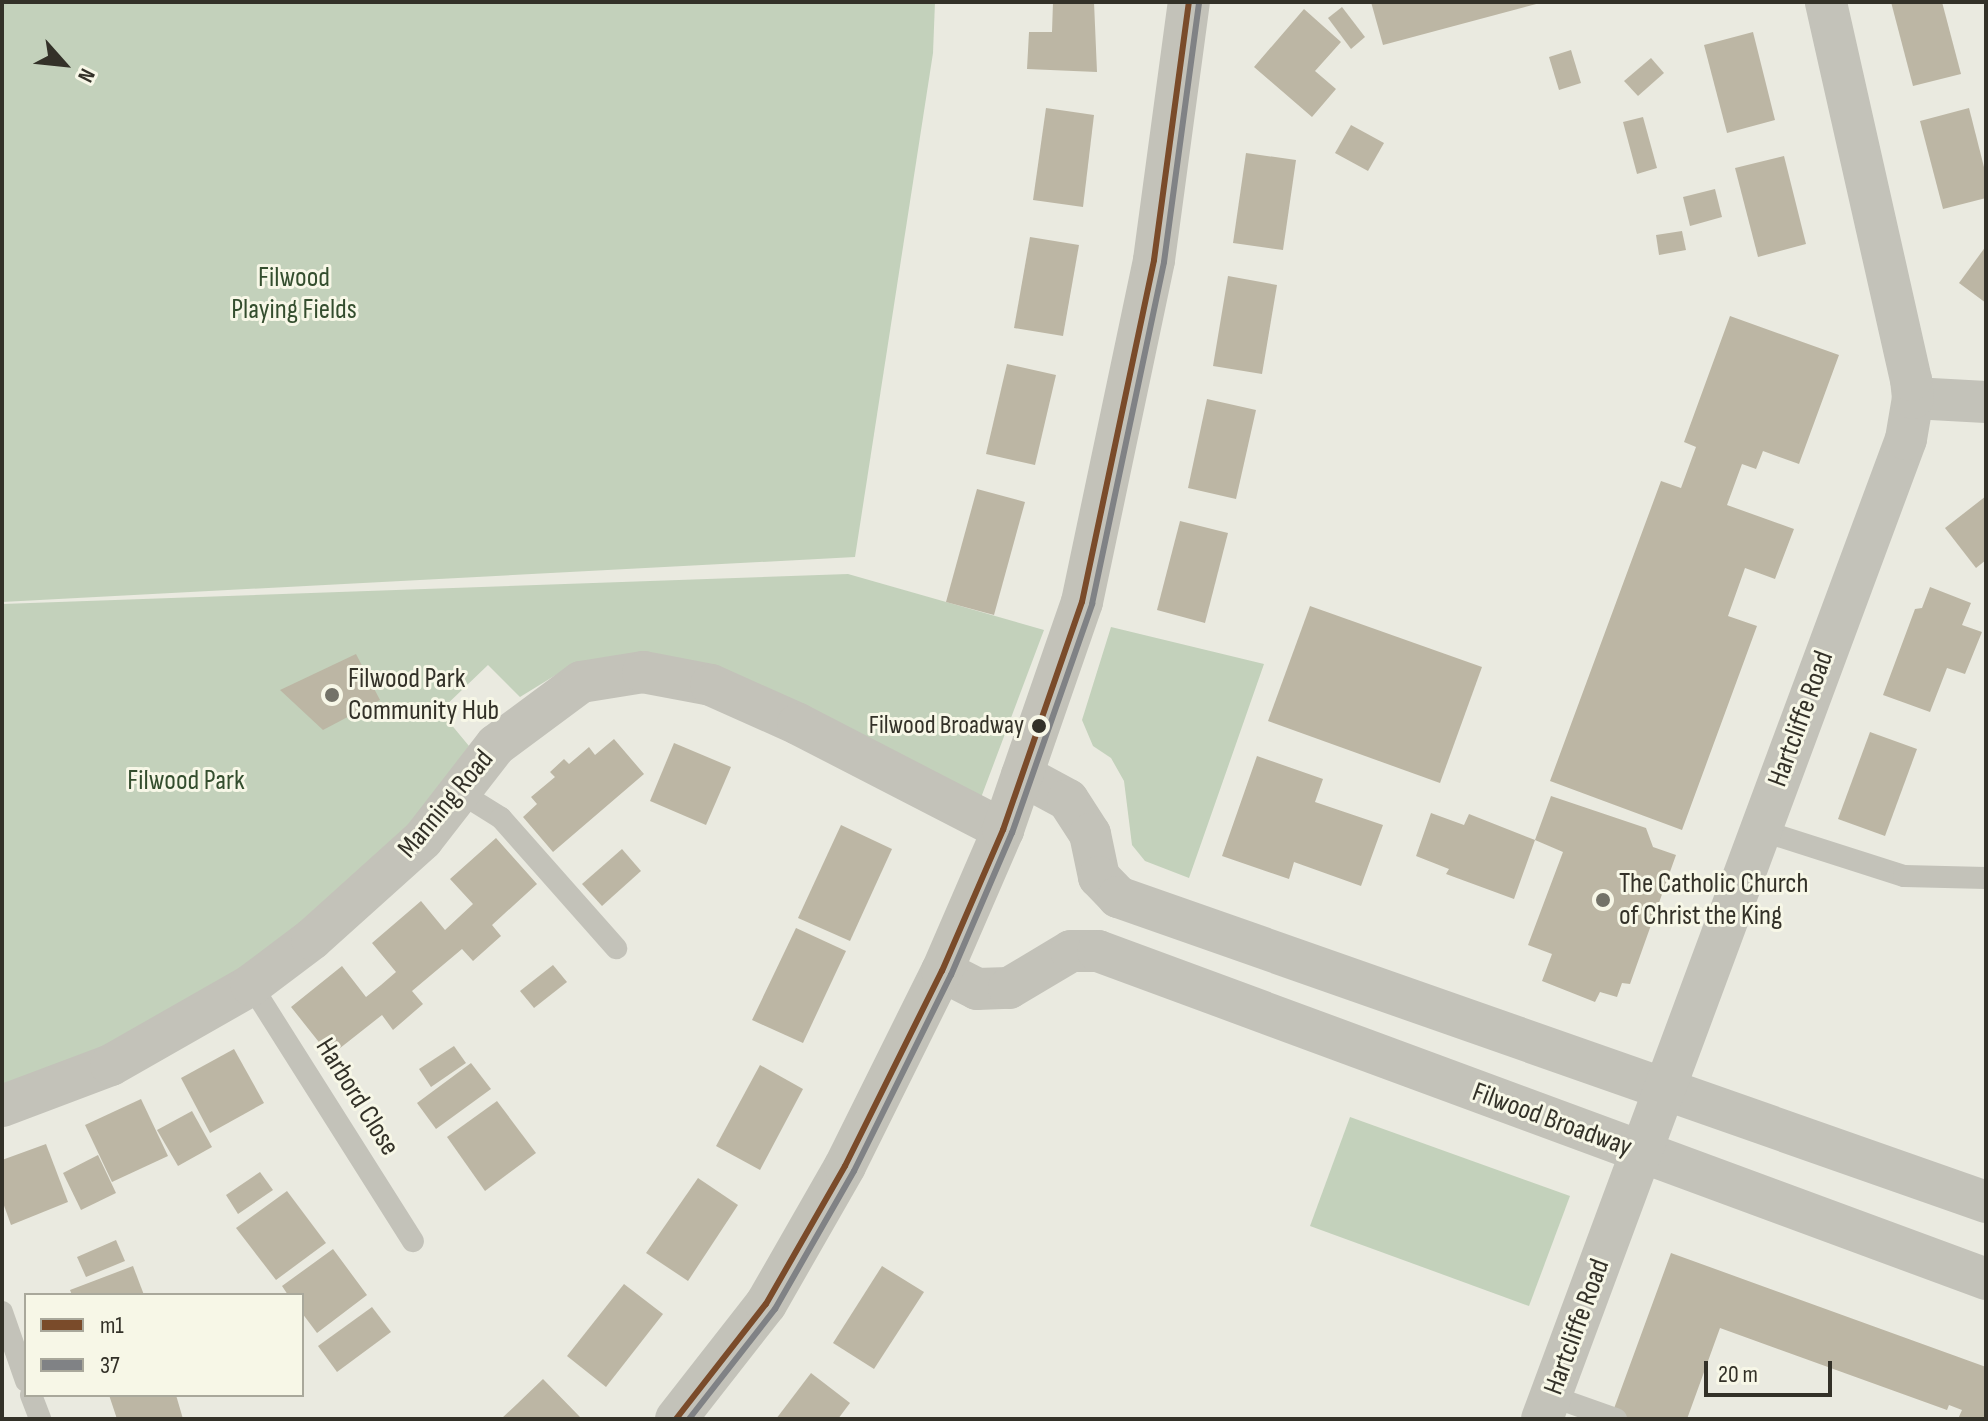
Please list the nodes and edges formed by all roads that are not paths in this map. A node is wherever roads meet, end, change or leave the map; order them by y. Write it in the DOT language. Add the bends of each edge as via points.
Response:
graph roads {
  1 [pos="1189,2"];
  2 [pos="1826,2"];
  3 [pos="1913,398"];
  4 [pos="1986,402"];
  5 [pos="1022,775"];
  6 [pos="461,793"];
  7 [pos="1003,830"];
  8 [pos="1760,830"];
  9 [pos="1986,878"];
  10 [pos="616,948"];
  11 [pos="942,971"];
  12 [pos="251,985"];
  13 [pos="1663,1091"];
  14 [pos="2,1106"];
  15 [pos="1641,1154"];
  16 [pos="1986,1202"];
  17 [pos="413,1241"];
  18 [pos="1986,1279"];
  19 [pos="2,1312"];
  20 [pos="24,1375"];
  21 [pos="32,1397"];
  22 [pos="1547,1407"];
  23 [pos="40,1419"];
  24 [pos="676,1419"];
  25 [pos="1616,1419"];
  1 -- 5 [label="street" via="1177,115 1124,410 1082,602"];
  2 -- 3 [label="street, Hartcliffe Road"];
  3 -- 4 [label="street"];
  3 -- 8 [label="street, Hartcliffe Road" via="1906,439"];
  5 -- 7 [label="street"];
  5 -- 13 [label="street" via="1068,800 1090,834 1099,877 1118,897"];
  6 -- 7 [label="street, Manning Road" via="496,745 530,715 581,682 643,672 711,685"];
  6 -- 10 [label="lane" via="501,818"];
  6 -- 12 [label="street, Manning Road" via="423,839"];
  7 -- 11 [label="street"];
  8 -- 9 [label="lane" via="1904,876"];
  8 -- 13 [label="street, Hartcliffe Road"];
  11 -- 15 [label="street, Filwood Broadway" via="977,989 1009,988 1071,951 1098,951"];
  11 -- 24 [label="street" via="845,1166 766,1304"];
  12 -- 14 [label="street, Manning Road" via="111,1065"];
  12 -- 17 [label="lane, Harbord Close"];
  13 -- 15 [label="street, Hartcliffe Road"];
  13 -- 16 [label="street"];
  15 -- 18 [label="street, Filwood Broadway"];
  15 -- 22 [label="street, Hartcliffe Road"];
  19 -- 20 [label="lane"];
  21 -- 23 [label="lane"];
  22 -- 25 [label="lane"];
}
